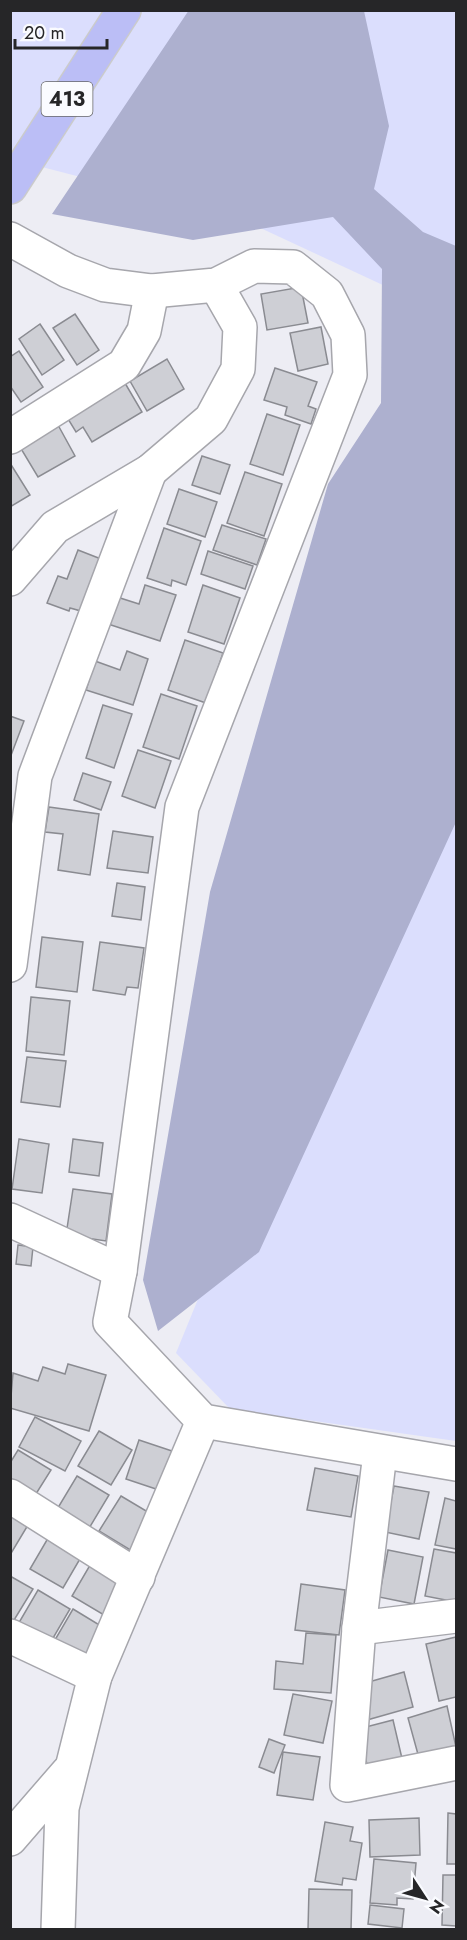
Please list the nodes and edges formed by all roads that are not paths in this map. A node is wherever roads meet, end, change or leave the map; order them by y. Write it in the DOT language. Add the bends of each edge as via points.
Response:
graph roads {
  1 [pos="124,10"];
  2 [pos="10,187"];
  3 [pos="10,239"];
  4 [pos="216,285"];
  5 [pos="152,291"];
  6 [pos="10,437"];
  7 [pos="150,471"];
  8 [pos="10,579"];
  9 [pos="10,964"];
  10 [pos="10,1220"];
  11 [pos="120,1271"];
  12 [pos="203,1420"];
  13 [pos="380,1453"];
  14 [pos="456,1464"];
  15 [pos="10,1496"];
  16 [pos="138,1577"];
  17 [pos="456,1616"];
  18 [pos="359,1628"];
  19 [pos="10,1636"];
  20 [pos="96,1676"];
  21 [pos="456,1762"];
  22 [pos="73,1766"];
  23 [pos="10,1839"];
  24 [pos="58,1929"];
  1 -- 2 [label="highway, 413"];
  3 -- 5 [label="street" via="68,271 105,285"];
  4 -- 5 [label="street"];
  4 -- 7 [label="street" via="240,327 238,369 211,419"];
  4 -- 11 [label="street" via="254,266 293,267 327,294 348,336 350,375 182,807"];
  5 -- 6 [label="street" via="144,331 124,365"];
  7 -- 8 [label="street" via="55,527"];
  7 -- 9 [label="street" via="35,776"];
  10 -- 11 [label="street"];
  11 -- 12 [label="street" via="110,1322"];
  12 -- 13 [label="street"];
  12 -- 16 [label="street"];
  13 -- 14 [label="street"];
  13 -- 18 [label="street"];
  15 -- 16 [label="street"];
  16 -- 20 [label="street"];
  17 -- 18 [label="street"];
  18 -- 21 [label="street" via="347,1785"];
  19 -- 20 [label="street"];
  20 -- 22 [label="street"];
  22 -- 23 [label="street"];
  22 -- 24 [label="street" via="62,1808"];
}
